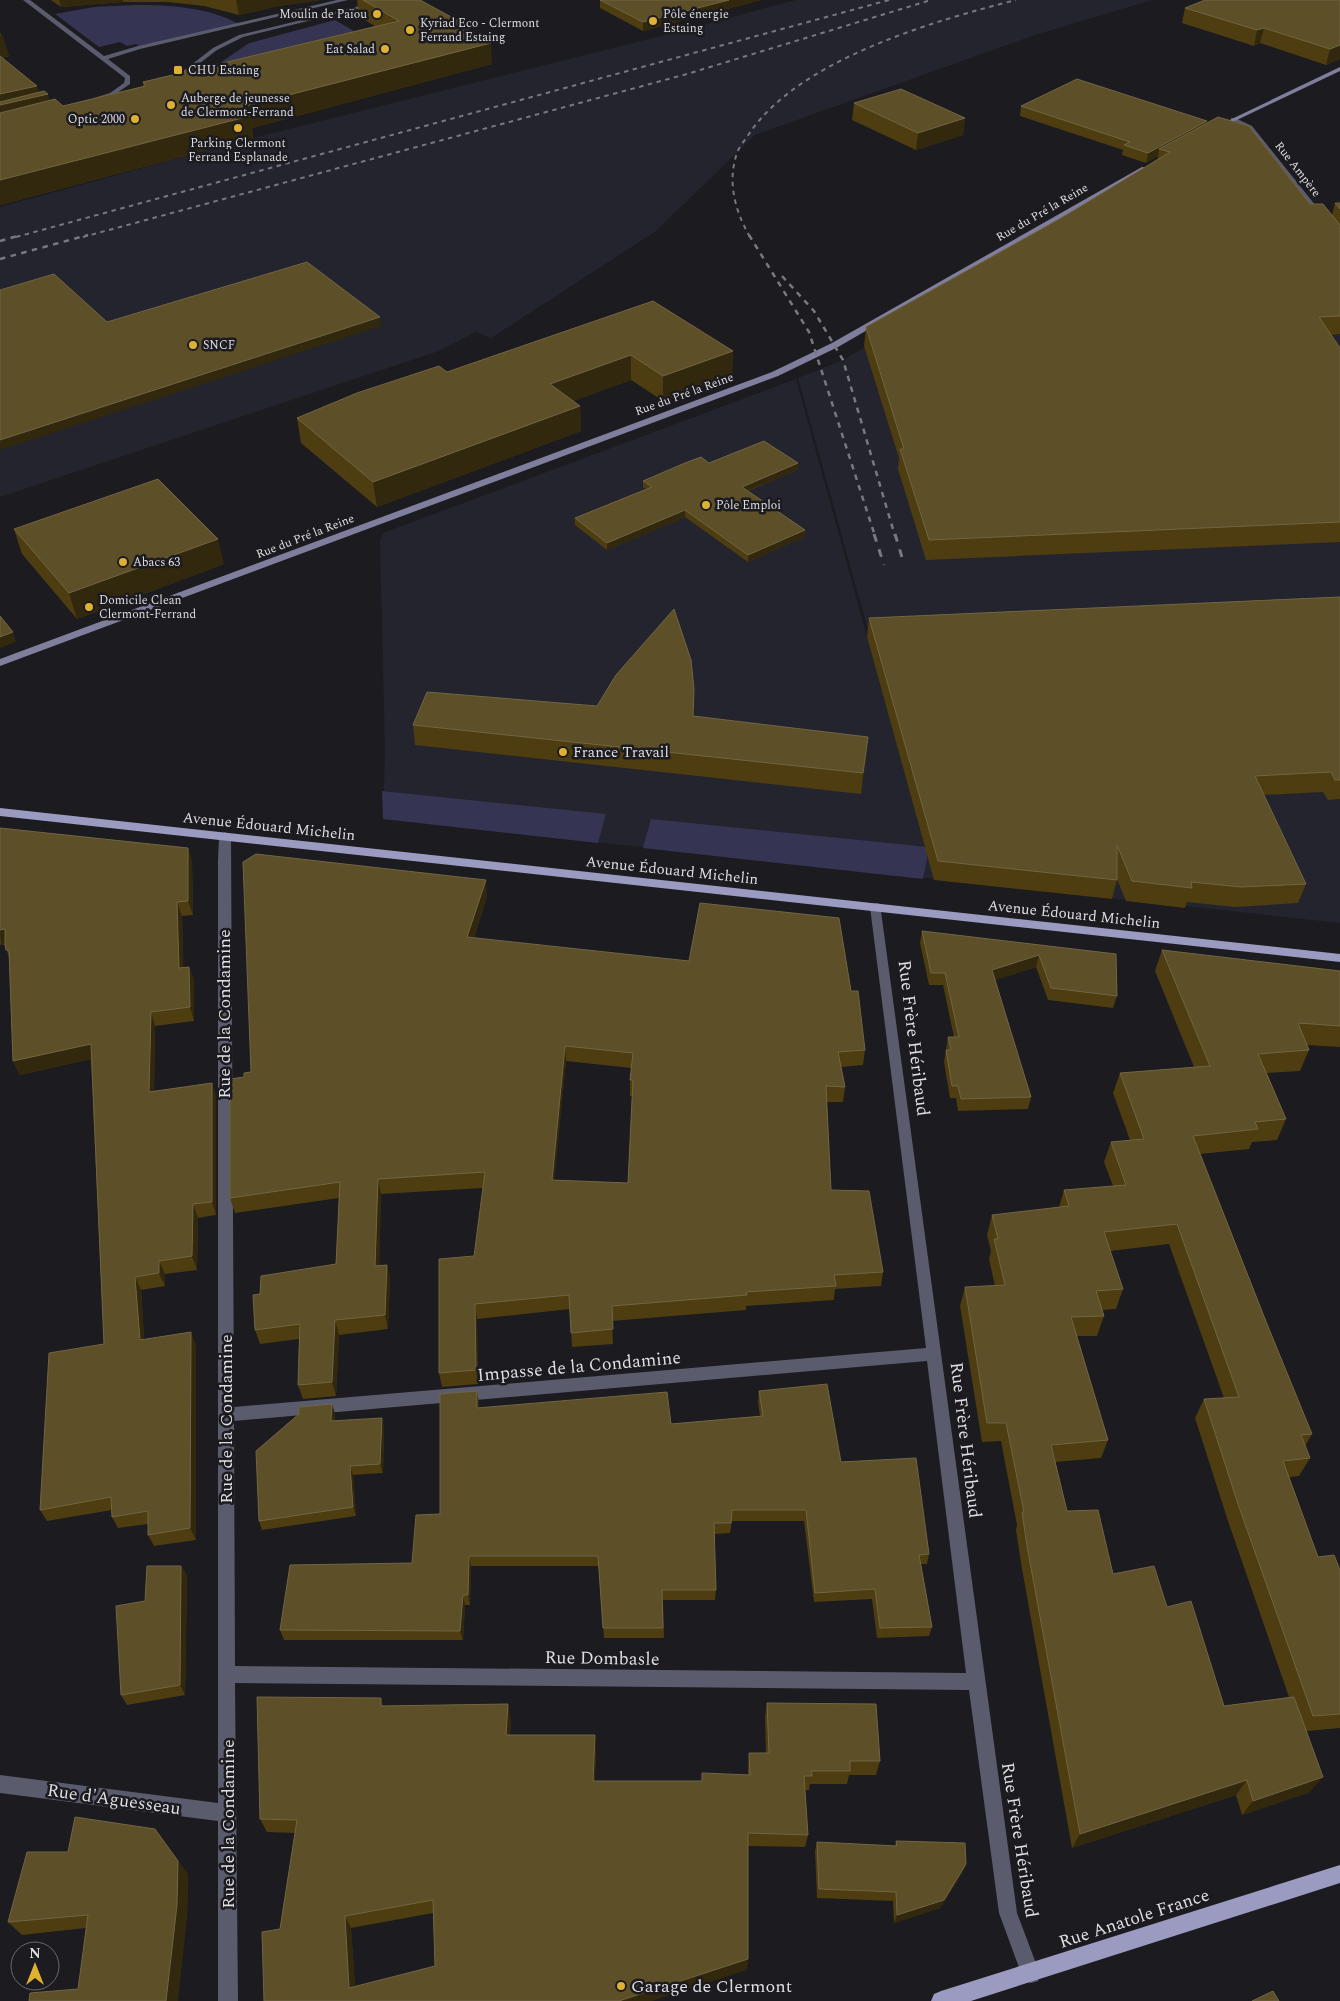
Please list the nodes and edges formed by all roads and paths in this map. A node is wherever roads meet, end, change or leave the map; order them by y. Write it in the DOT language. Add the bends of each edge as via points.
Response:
graph roads {
  1 [pos="26,0"];
  2 [pos="345,0"];
  3 [pos="392,0"];
  4 [pos="102,58"];
  5 [pos="1340,70"];
  6 [pos="166,86"];
  7 [pos="91,100"];
  8 [pos="1233,119"];
  9 [pos="1207,132"];
  10 [pos="1151,164"];
  11 [pos="1340,241"];
  12 [pos="0,664"];
  13 [pos="0,812"];
  14 [pos="225,836"];
  15 [pos="876,907"];
  16 [pos="1340,958"];
  17 [pos="935,1354"];
  18 [pos="226,1415"];
  19 [pos="228,1674"];
  20 [pos="976,1682"];
  21 [pos="0,1784"];
  22 [pos="228,1813"];
  23 [pos="1340,1874"];
  24 [pos="1031,1974"];
  25 [pos="228,2001"];
  26 [pos="941,2001"];
  1 -- 4 [label="street"];
  2 -- 4 [label="street"];
  3 -- 6 [label="street" via="236,38 215,49"];
  4 -- 7 [label="street" via="128,77 128,82 122,90"];
  5 -- 8 [label="main road"];
  8 -- 9 [label="main road"];
  8 -- 11 [label="street, Rue Ampère" via="1250,127"];
  10 -- 12 [label="main road, Rue du Pré la Reine" via="835,345 775,374"];
  13 -- 14 [label="main road, Avenue Édouard Michelin"];
  14 -- 15 [label="main road, Avenue Édouard Michelin"];
  14 -- 18 [label="street, Rue de la Condamine"];
  15 -- 16 [label="main road, Avenue Édouard Michelin"];
  15 -- 17 [label="street, Rue Frère Héribaud"];
  17 -- 18 [label="street, Impasse de la Condamine"];
  17 -- 20 [label="street, Rue Frère Héribaud"];
  18 -- 19 [label="street, Rue de la Condamine"];
  19 -- 20 [label="street, Rue Dombasle"];
  19 -- 22 [label="street, Rue de la Condamine"];
  20 -- 24 [label="street, Rue Frère Héribaud" via="1008,1913"];
  21 -- 22 [label="street, Rue d'Aguesseau"];
  22 -- 25 [label="street, Rue de la Condamine"];
  23 -- 24 [label="main road, Rue Anatole France"];
  24 -- 26 [label="main road, Rue Anatole France"];
}
